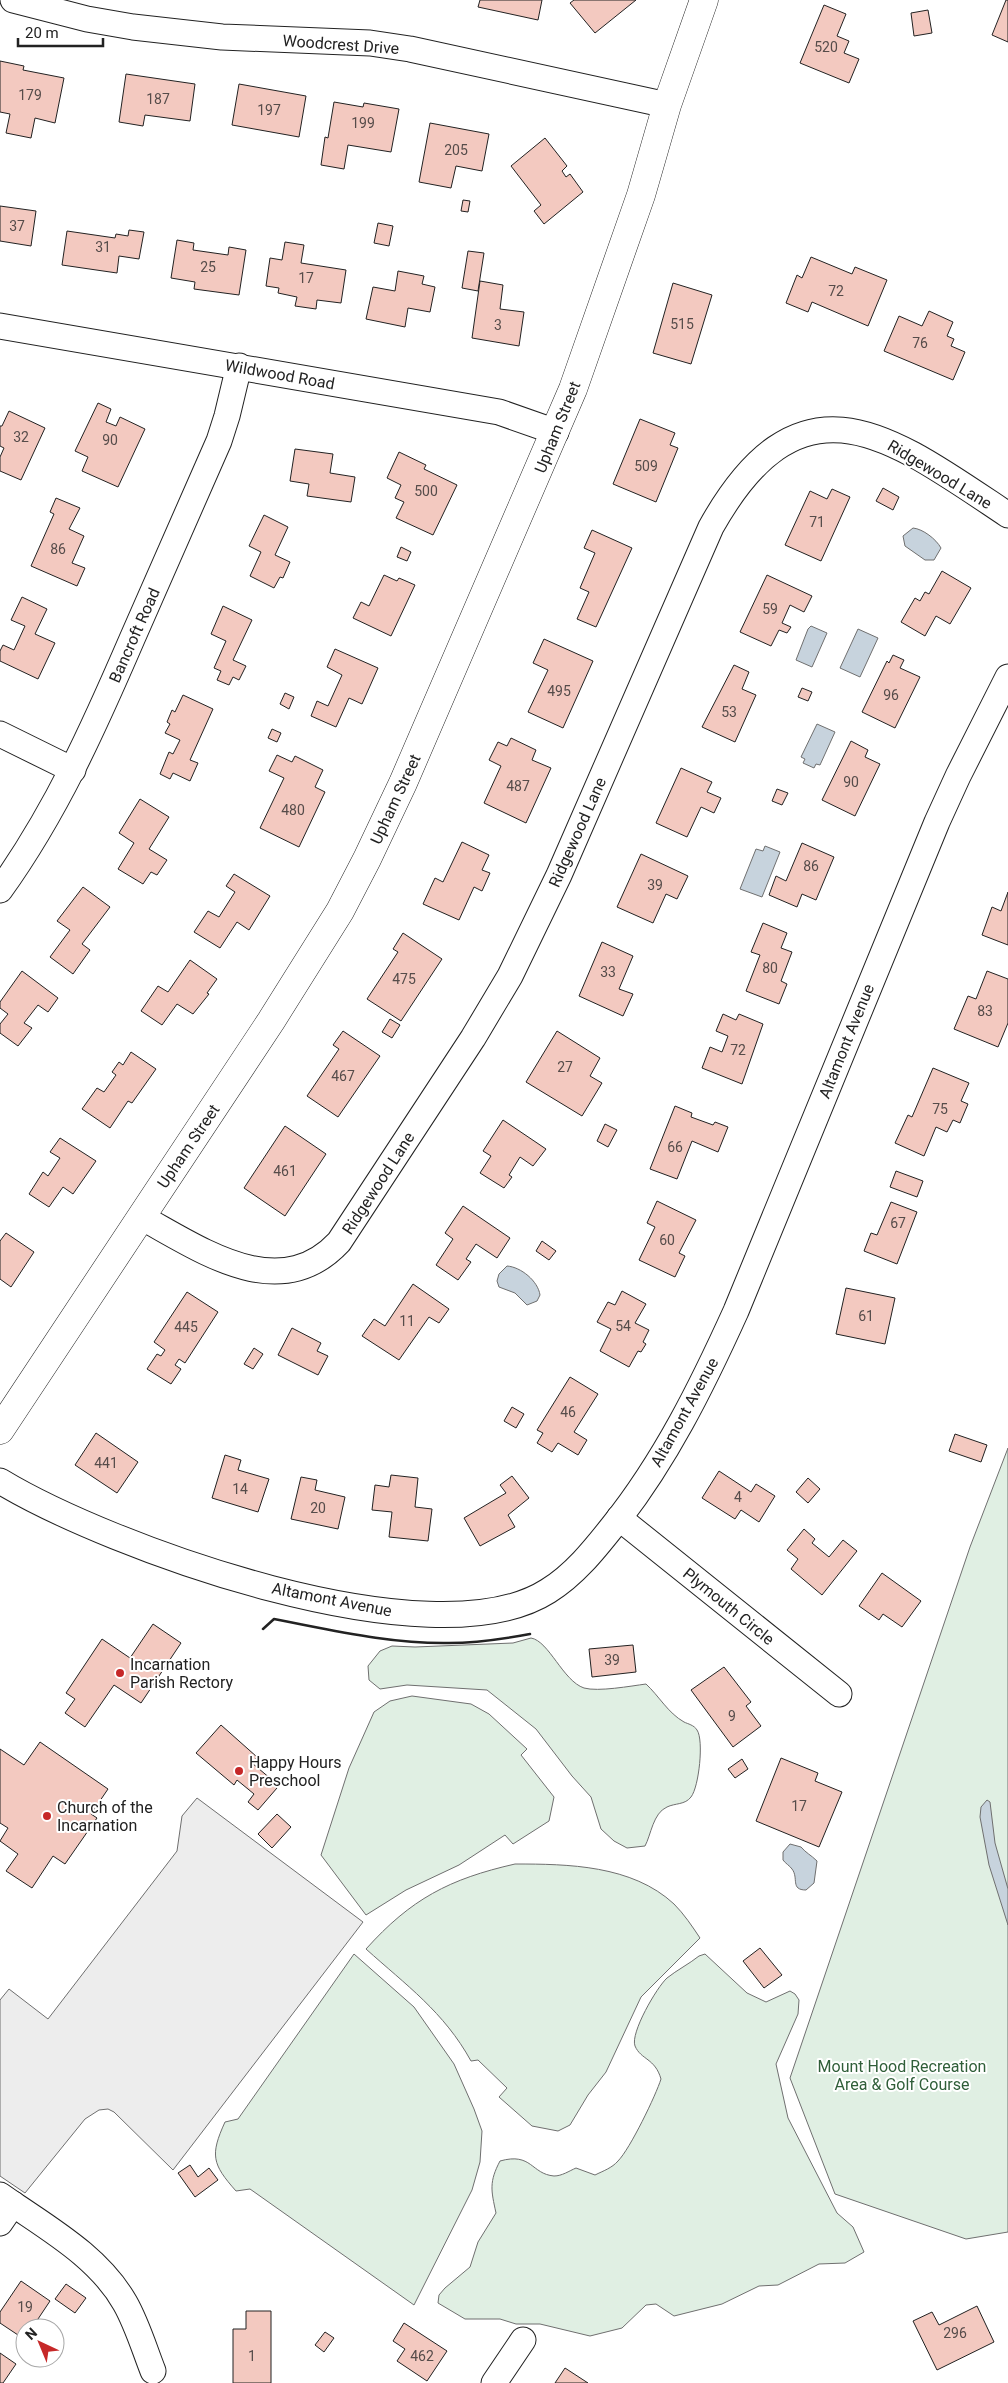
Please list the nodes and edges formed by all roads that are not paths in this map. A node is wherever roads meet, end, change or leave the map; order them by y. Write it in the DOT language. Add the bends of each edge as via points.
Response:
graph roads {
  1 [pos="12,0"];
  2 [pos="704,0"];
  3 [pos="667,105"];
  4 [pos="0,326"];
  5 [pos="238,366"];
  6 [pos="556,432"];
  7 [pos="1008,515"];
  8 [pos="1008,677"];
  9 [pos="0,734"];
  10 [pos="73,770"];
  11 [pos="0,890"];
  12 [pos="141,1217"];
  13 [pos="0,1430"];
  14 [pos="0,1481"];
  15 [pos="620,1518"];
  16 [pos="839,1694"];
  17 [pos="4,2207"];
  18 [pos="523,2340"];
  19 [pos="153,2371"];
  20 [pos="494,2383"];
  1 -- 3 [label="street, Woodcrest Drive" via="133,27 230,37 370,43 410,49"];
  2 -- 3 [label="main road, Upham Street"];
  3 -- 6 [label="main road, Upham Street" via="641,195"];
  4 -- 5 [label="street, Wildwood Road"];
  5 -- 6 [label="street, Wildwood Road" via="499,412"];
  5 -- 10 [label="street, Bancroft Road" via="218,441"];
  6 -- 12 [label="main road, Upham Street" via="403,783 340,911"];
  7 -- 12 [label="street, Ridgewood Lane" via="917,456 890,442 857,431 841,429 810,433 767,455 731,493 711,527 559,875 510,976 468,1046 339,1242 325,1255 307,1264 283,1270 258,1271 228,1263"];
  8 -- 15 [label="street, Altamont Avenue" via="937,822 715,1357 674,1436"];
  9 -- 10 [label="street"];
  10 -- 11 [label="street, Bancroft Road" via="41,828"];
  12 -- 13 [label="main road, Upham Street"];
  14 -- 15 [label="street, Altamont Avenue" via="67,1517 166,1557 304,1595 408,1614 483,1613 526,1603 576,1569"];
  15 -- 16 [label="street, Plymouth Circle"];
  17 -- 19 [label="street" via="55,2232 103,2272 126,2303"];
  18 -- 20 [label="street"];
}
